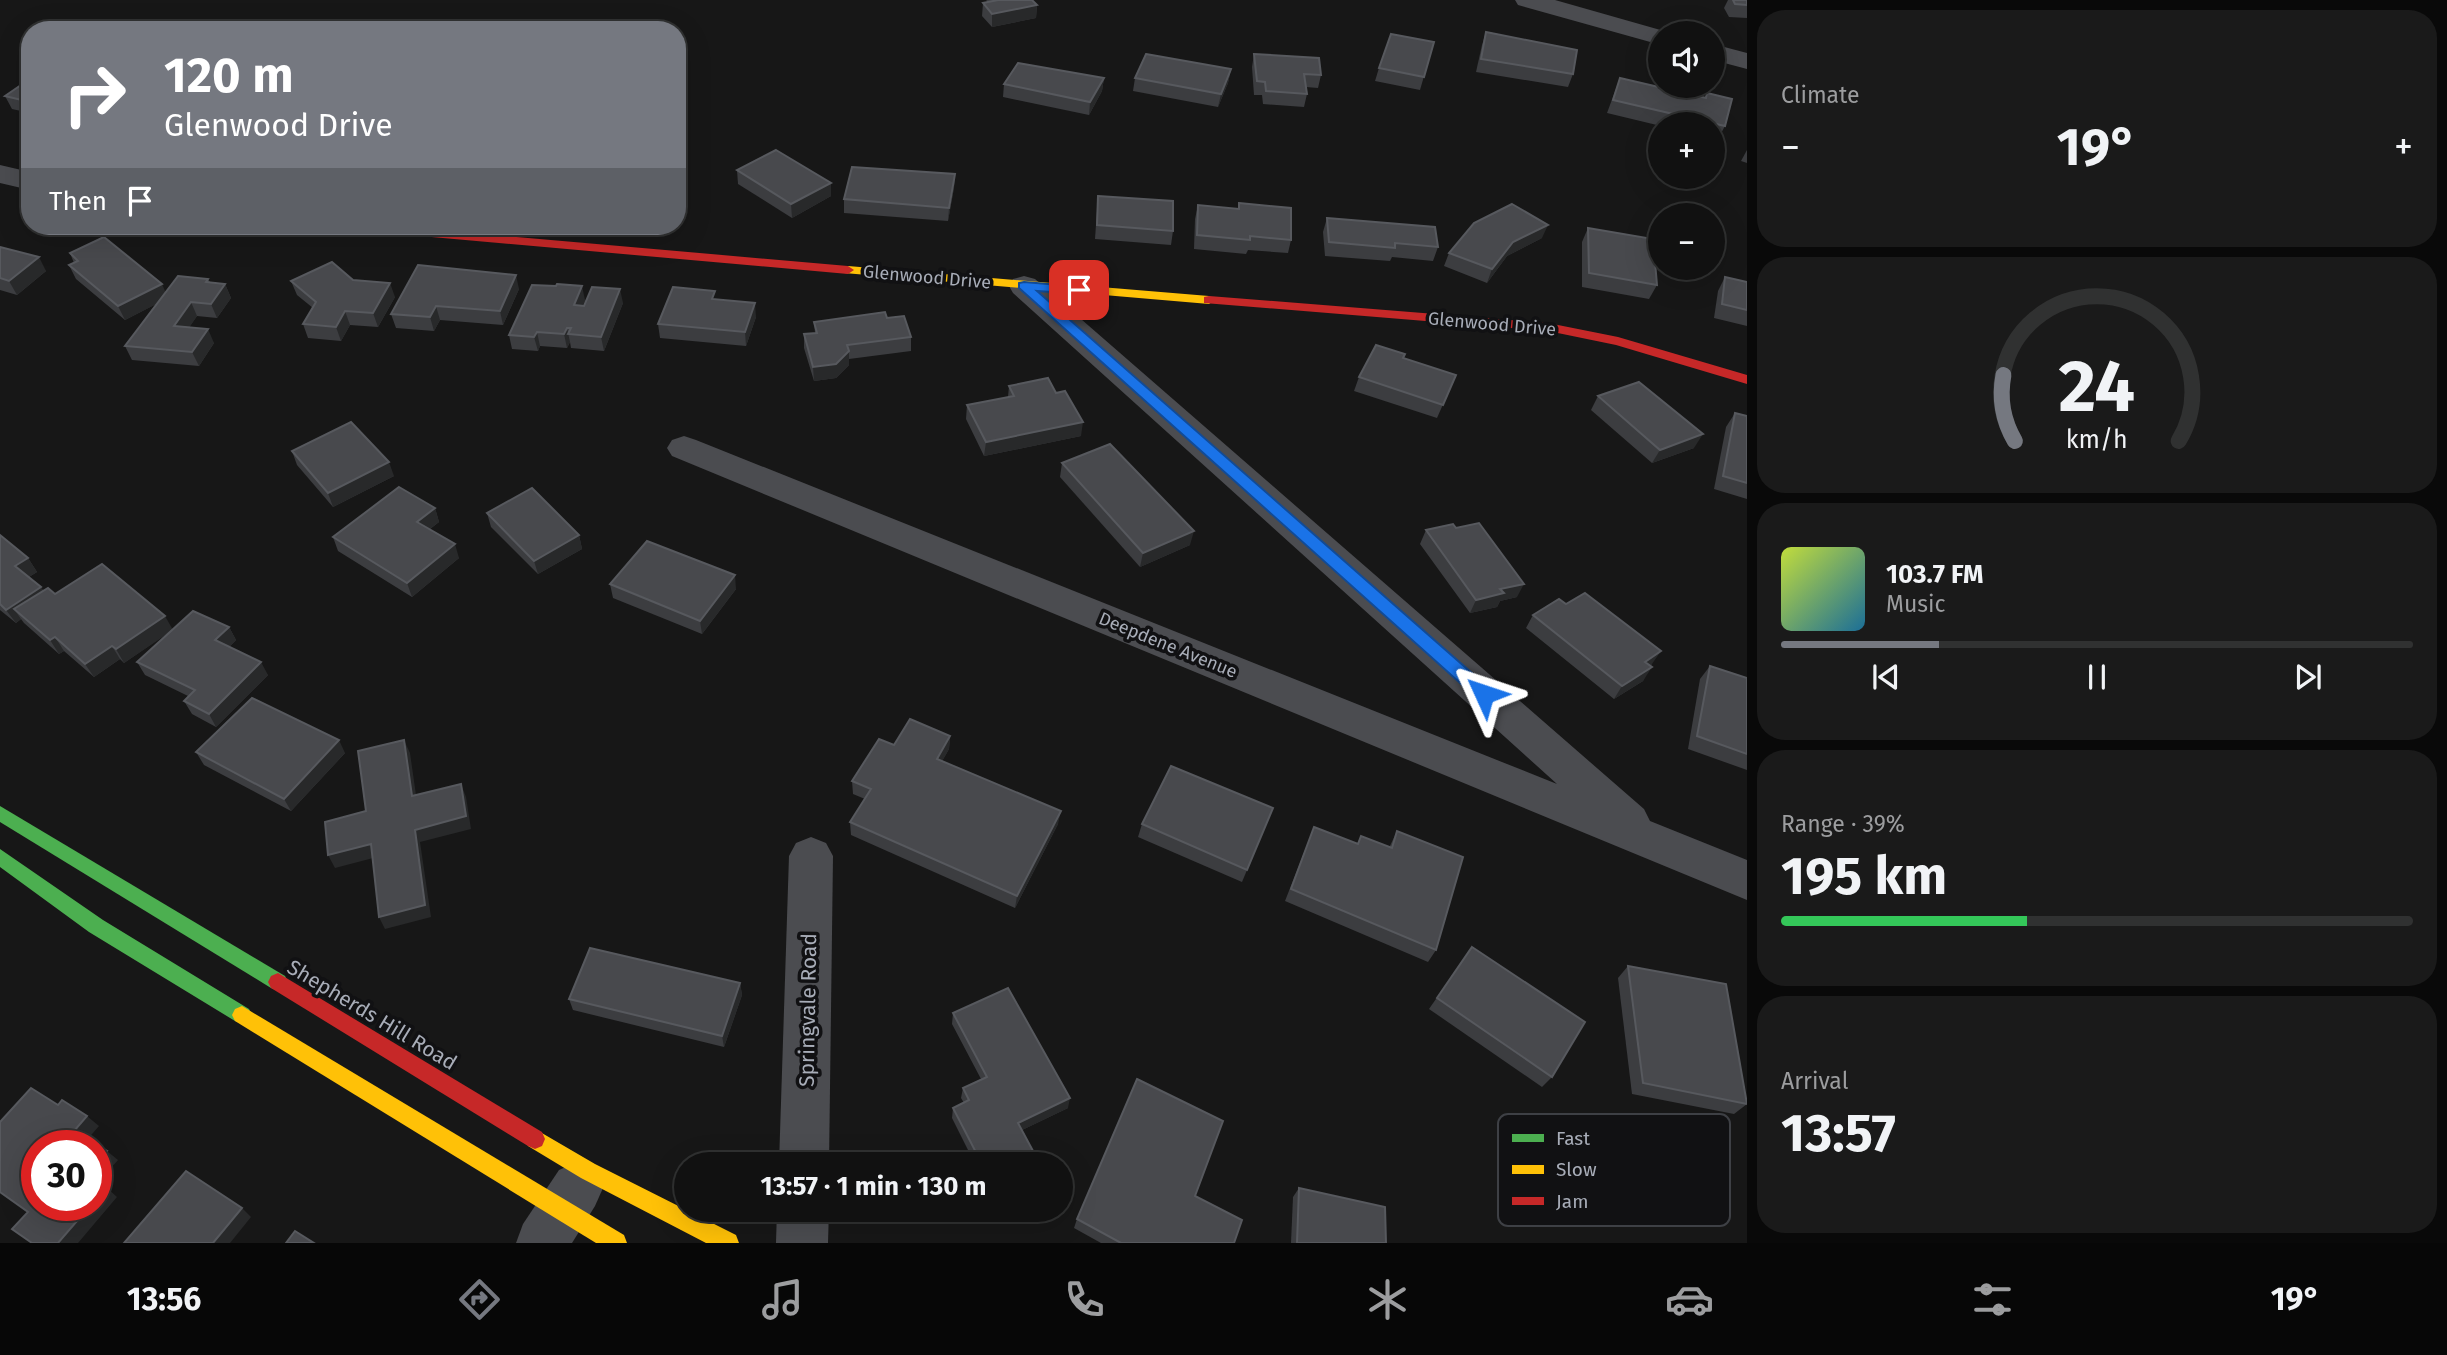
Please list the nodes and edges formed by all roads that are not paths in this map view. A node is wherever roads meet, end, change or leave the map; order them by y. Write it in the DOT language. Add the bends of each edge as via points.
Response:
graph roads {
  1 [pos="1527,0"];
  2 [pos="1648,33"];
  3 [pos="1725,55"];
  4 [pos="1747,61"];
  5 [pos="0,174"];
  6 [pos="21,179"];
  7 [pos="454,235"];
  8 [pos="1024,286"];
  9 [pos="1747,380"];
  10 [pos="684,448"];
  11 [pos="0,813"];
  12 [pos="1652,842"];
  13 [pos="811,856"];
  14 [pos="0,857"];
  15 [pos="1747,880"];
  16 [pos="804,1152"];
  17 [pos="564,1209"];
  18 [pos="803,1222"];
  19 [pos="616,1243"];
  20 [pos="728,1243"];
  21 [pos="802,1243"];
  1 -- 2 [label="street"];
  3 -- 4 [label="street"];
  5 -- 6 [label="street"];
  7 -- 8 [label="street, Glenwood Drive"];
  8 -- 9 [label="street, Glenwood Drive" via="1548,327 1618,341"];
  8 -- 12 [label="street, Deepdene Avenue"];
  10 -- 12 [label="street, Deepdene Avenue"];
  11 -- 17 [label="street, Shepherds Hill Road"];
  12 -- 15 [label="street, Deepdene Avenue"];
  13 -- 16 [label="street, Springvale Road"];
  14 -- 17 [label="street, Shepherds Hill Road" via="96,926"];
  17 -- 19 [label="street, Shepherds Hill Road"];
  17 -- 20 [label="street, Shepherds Hill Road"];
  18 -- 21 [label="street"];
}
